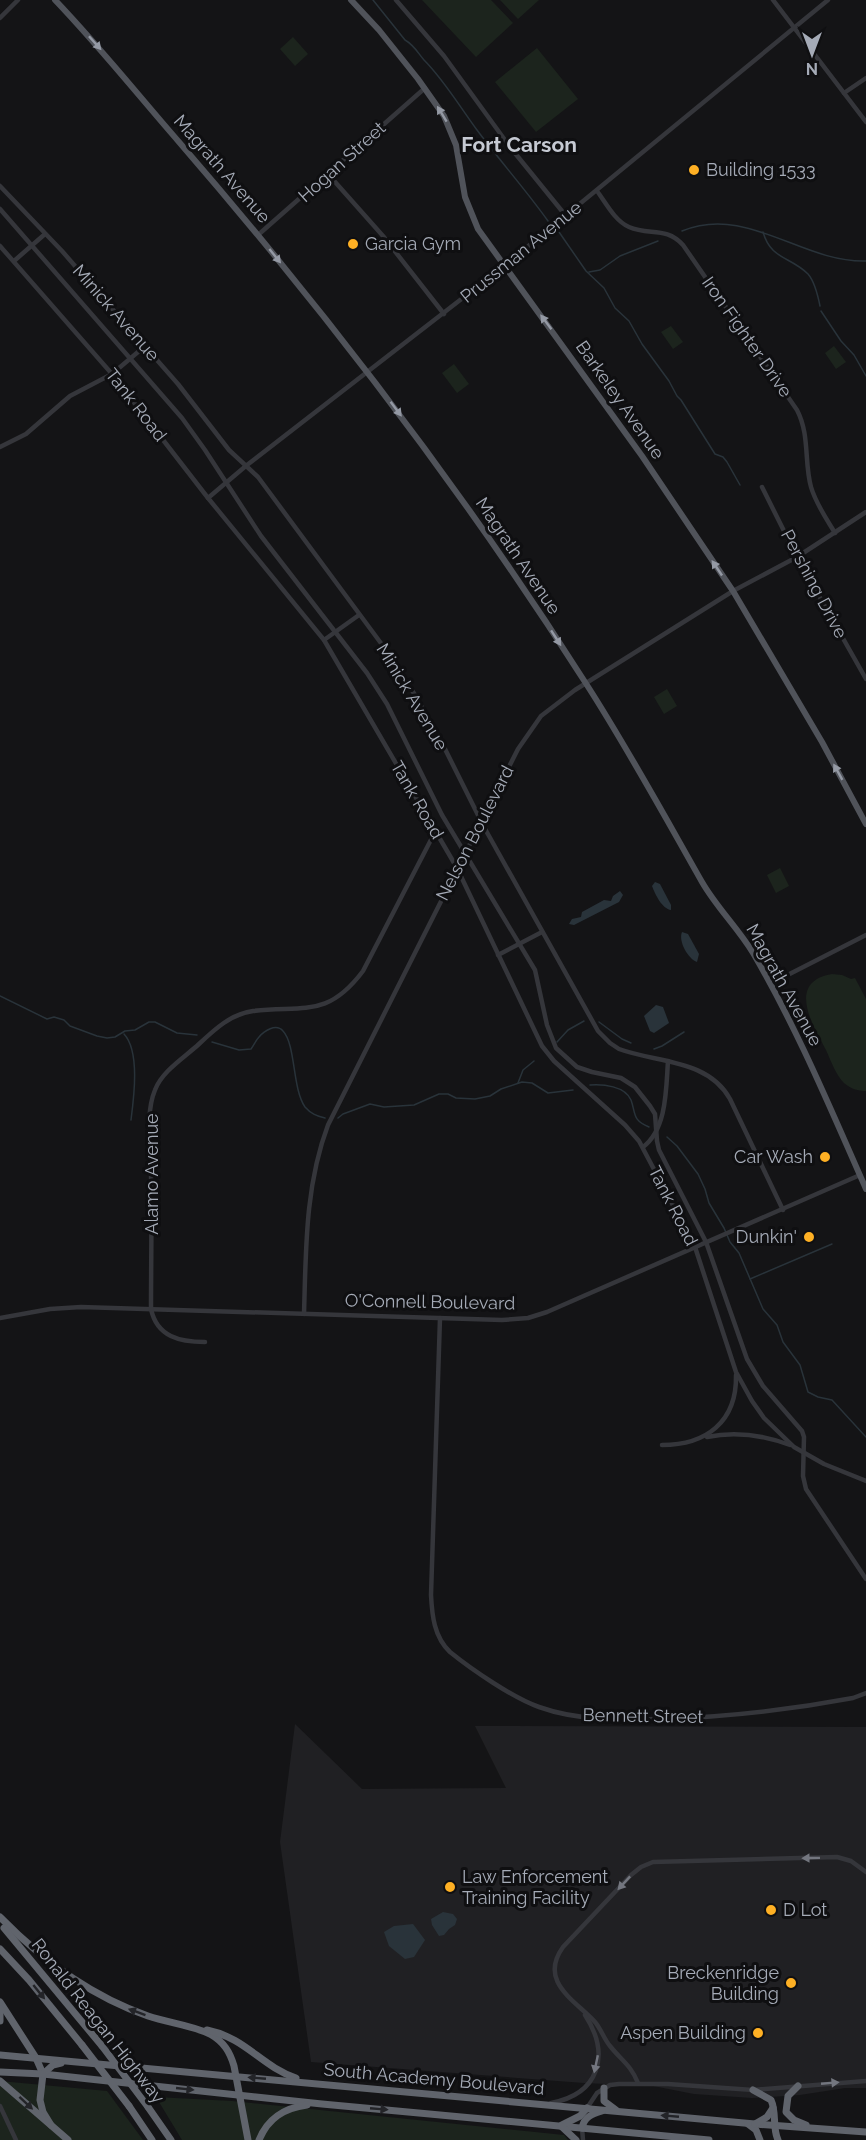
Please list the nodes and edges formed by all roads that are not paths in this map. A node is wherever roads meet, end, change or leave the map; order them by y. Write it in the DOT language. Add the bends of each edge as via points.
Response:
graph roads {
  1 [pos="18,0"];
  2 [pos="55,0"];
  3 [pos="351,0"];
  4 [pos="396,0"];
  5 [pos="773,0"];
  6 [pos="828,0"];
  7 [pos="0,18"];
  8 [pos="794,26"];
  9 [pos="866,78"];
  10 [pos="425,88"];
  11 [pos="844,93"];
  12 [pos="866,122"];
  13 [pos="328,174"];
  14 [pos="0,186"];
  15 [pos="597,191"];
  16 [pos="0,209"];
  17 [pos="566,216"];
  18 [pos="45,234"];
  19 [pos="258,235"];
  20 [pos="32,245"];
  21 [pos="0,246"];
  22 [pos="14,261"];
  23 [pos="504,267"];
  24 [pos="444,314"];
  25 [pos="145,346"];
  26 [pos="130,358"];
  27 [pos="368,372"];
  28 [pos="112,374"];
  29 [pos="0,447"];
  30 [pos="246,465"];
  31 [pos="225,483"];
  32 [pos="762,487"];
  33 [pos="208,498"];
  34 [pos="866,512"];
  35 [pos="835,532"];
  36 [pos="797,556"];
  37 [pos="733,591"];
  38 [pos="359,615"];
  39 [pos="334,632"];
  40 [pos="324,640"];
  41 [pos="866,679"];
  42 [pos="586,683"];
  43 [pos="481,821"];
  44 [pos="866,824"];
  45 [pos="435,832"];
  46 [pos="464,853"];
  47 [pos="457,868"];
  48 [pos="542,932"];
  49 [pos="866,935"];
  50 [pos="520,944"];
  51 [pos="498,956"];
  52 [pos="770,984"];
  53 [pos="668,1062"];
  54 [pos="656,1131"];
  55 [pos="643,1147"];
  56 [pos="863,1174"];
  57 [pos="866,1189"];
  58 [pos="783,1210"];
  59 [pos="706,1242"];
  60 [pos="695,1247"];
  61 [pos="151,1309"];
  62 [pos="304,1314"];
  63 [pos="0,1318"];
  64 [pos="440,1318"];
  65 [pos="205,1342"];
  66 [pos="736,1372"];
  67 [pos="701,1438"];
  68 [pos="662,1445"];
  69 [pos="794,1447"];
  70 [pos="804,1453"];
  71 [pos="866,1481"];
  72 [pos="866,1579"];
  73 [pos="866,1693"];
  74 [pos="866,1872"];
  75 [pos="0,1917"];
  76 [pos="0,1923"];
  77 [pos="0,1948"];
  78 [pos="0,2002"];
  79 [pos="0,2009"];
  80 [pos="581,2010"];
  81 [pos="0,2021"];
  82 [pos="193,2028"];
  83 [pos="0,2055"];
  84 [pos="36,2058"];
  85 [pos="67,2062"];
  86 [pos="0,2072"];
  87 [pos="43,2073"];
  88 [pos="236,2076"];
  89 [pos="0,2081"];
  90 [pos="866,2081"];
  91 [pos="307,2082"];
  92 [pos="638,2083"];
  93 [pos="798,2086"];
  94 [pos="604,2088"];
  95 [pos="753,2090"];
  96 [pos="238,2094"];
  97 [pos="322,2104"];
  98 [pos="544,2104"];
  99 [pos="774,2105"];
  100 [pos="0,2106"];
  101 [pos="587,2108"];
  102 [pos="607,2110"];
  103 [pos="618,2111"];
  104 [pos="745,2123"];
  105 [pos="755,2124"];
  106 [pos="51,2125"];
  107 [pos="774,2125"];
  108 [pos="561,2126"];
  109 [pos="582,2128"];
  110 [pos="814,2128"];
  111 [pos="866,2132"];
  112 [pos="16,2140"];
  113 [pos="68,2140"];
  114 [pos="152,2140"];
  115 [pos="171,2140"];
  116 [pos="248,2140"];
  117 [pos="259,2140"];
  118 [pos="576,2140"];
  119 [pos="583,2140"];
  120 [pos="709,2140"];
  121 [pos="760,2140"];
  122 [pos="778,2140"];
  1 -- 7 [label="street"];
  2 -- 19 [label="main road, Magrath Avenue, one-way"];
  3 -- 10 [label="main road, Barkeley Avenue"];
  4 -- 17 [label="street"];
  5 -- 8 [label="street"];
  6 -- 8 [label="street, Prussman Avenue"];
  8 -- 11 [label="street"];
  8 -- 15 [label="street, Prussman Avenue"];
  9 -- 11 [label="street"];
  10 -- 13 [label="street, Hogan Street"];
  23 -- 10 [label="main road, Barkeley Avenue, one-way" via="478,229 465,197 451,130"];
  11 -- 12 [label="street"];
  13 -- 19 [label="street, Hogan Street"];
  13 -- 24 [label="street"];
  14 -- 18 [label="street, Minick Avenue"];
  15 -- 17 [label="street, Prussman Avenue"];
  15 -- 35 [label="street, Iron Fighter Drive" via="627,226 666,233 683,245 797,410 805,431 812,488"];
  16 -- 20 [label="street"];
  17 -- 23 [label="street, Prussman Avenue"];
  18 -- 20 [label="street"];
  18 -- 25 [label="street, Minick Avenue"];
  19 -- 27 [label="main road, Magrath Avenue, one-way"];
  20 -- 22 [label="street"];
  20 -- 26 [label="street"];
  21 -- 22 [label="street, Tank Road"];
  22 -- 28 [label="street, Tank Road"];
  23 -- 24 [label="street, Prussman Avenue"];
  37 -- 23 [label="main road, Barkeley Avenue, one-way" via="642,456"];
  24 -- 27 [label="street, Prussman Avenue"];
  25 -- 26 [label="street"];
  25 -- 30 [label="street, Minick Avenue"];
  26 -- 28 [label="street"];
  26 -- 31 [label="street" via="182,418"];
  27 -- 30 [label="street, Prussman Avenue"];
  27 -- 42 [label="main road, Magrath Avenue, one-way" via="447,478"];
  28 -- 29 [label="street" via="70,396 26,434"];
  28 -- 33 [label="street, Tank Road"];
  30 -- 31 [label="street, Prussman Avenue"];
  30 -- 38 [label="street, Minick Avenue"];
  31 -- 33 [label="street, Prussman Avenue"];
  31 -- 39 [label="street"];
  32 -- 36 [label="street, Pershing Drive"];
  33 -- 40 [label="street, Tank Road"];
  34 -- 35 [label="street, Nelson Boulevard"];
  35 -- 36 [label="street, Nelson Boulevard"];
  36 -- 37 [label="street, Nelson Boulevard"];
  36 -- 41 [label="street, Pershing Drive"];
  37 -- 42 [label="street, Nelson Boulevard"];
  44 -- 37 [label="main road, Barkeley Avenue, one-way"];
  38 -- 39 [label="street"];
  38 -- 43 [label="street, Minick Avenue" via="415,695"];
  39 -- 40 [label="street"];
  39 -- 46 [label="street" via="387,704"];
  40 -- 45 [label="street, Tank Road"];
  42 -- 43 [label="street, Nelson Boulevard" via="550,708 528,732"];
  42 -- 52 [label="main road, Magrath Avenue" via="710,895 748,945"];
  43 -- 46 [label="street, Nelson Boulevard"];
  43 -- 48 [label="street, Minick Avenue"];
  45 -- 47 [label="street, Tank Road"];
  45 -- 61 [label="street, Alamo Avenue" via="363,971 349,987 313,1008 251,1011 232,1017 159,1083 150,1122"];
  46 -- 47 [label="street, Nelson Boulevard"];
  46 -- 50 [label="street"];
  47 -- 51 [label="street, Tank Road"];
  47 -- 62 [label="street, Nelson Boulevard" via="324,1136 308,1209"];
  48 -- 50 [label="street"];
  48 -- 53 [label="street, Minick Avenue" via="604,1038 625,1051"];
  49 -- 52 [label="street"];
  50 -- 51 [label="street"];
  50 -- 54 [label="street" via="535,970 556,1047 577,1066 629,1082 650,1106"];
  51 -- 55 [label="street, Tank Road" via="547,1053 630,1130"];
  52 -- 56 [label="main road, Magrath Avenue"];
  53 -- 54 [label="street" via="665,1097"];
  53 -- 58 [label="street, Minick Avenue" via="706,1074 726,1092"];
  54 -- 55 [label="street"];
  54 -- 59 [label="street" via="659,1150"];
  55 -- 60 [label="street, Tank Road"];
  56 -- 57 [label="main road, Magrath Avenue"];
  56 -- 58 [label="street, O'Connell Boulevard"];
  58 -- 59 [label="street, O'Connell Boulevard"];
  59 -- 60 [label="street, O'Connell Boulevard"];
  59 -- 70 [label="street" via="747,1359 763,1386 802,1431"];
  60 -- 64 [label="street, O'Connell Boulevard" via="536,1316 511,1320"];
  60 -- 66 [label="street, Tank Road"];
  61 -- 62 [label="street, O'Connell Boulevard"];
  61 -- 63 [label="street, O'Connell Boulevard" via="73,1307"];
  61 -- 65 [label="street" via="157,1324 169,1336"];
  62 -- 64 [label="street, O'Connell Boulevard"];
  64 -- 73 [label="street, Bennett Street" via="432,1607 438,1634 450,1652 526,1702 559,1713 599,1719 748,1714"];
  66 -- 67 [label="street" via="735,1396 728,1414"];
  66 -- 69 [label="street, Tank Road" via="764,1418"];
  67 -- 68 [label="street"];
  67 -- 69 [label="street" via="749,1435"];
  69 -- 70 [label="street, Tank Road"];
  70 -- 71 [label="street, Tank Road"];
  70 -- 72 [label="street" via="806,1489"];
  74 -- 80 [label="street, one-way" via="837,1857 659,1862 640,1867 556,1959 558,1984"];
  82 -- 75 [label="highway, one-way" via="126,2008 82,1986 44,1960"];
  76 -- 115 [label="highway, Ronald Reagan Highway, bridge" via="102,2046"];
  77 -- 114 [label="highway, Ronald Reagan Highway, one-way, bridge" via="82,2045"];
  78 -- 84 [label="highway"];
  79 -- 81 [label="highway"];
  80 -- 92 [label="street" via="629,2064"];
  80 -- 98 [label="street, one-way" via="596,2037 595,2073 580,2091 563,2101"];
  82 -- 88 [label="highway" via="223,2044 231,2055"];
  82 -- 91 [label="highway" via="230,2037 275,2069"];
  83 -- 84 [label="highway, South Academy Boulevard"];
  84 -- 85 [label="highway, South Academy Boulevard"];
  84 -- 87 [label="highway"];
  85 -- 87 [label="highway"];
  85 -- 88 [label="highway, South Academy Boulevard"];
  86 -- 87 [label="highway, South Academy Boulevard"];
  87 -- 96 [label="highway, South Academy Boulevard, one-way"];
  87 -- 106 [label="highway" via="40,2100"];
  91 -- 88 [label="highway, South Academy Boulevard, one-way"];
  88 -- 96 [label="highway"];
  89 -- 106 [label="highway, one-way"];
  93 -- 90 [label="street, one-way"];
  91 -- 98 [label="highway, South Academy Boulevard"];
  92 -- 94 [label="street"];
  92 -- 95 [label="street"];
  93 -- 95 [label="street"];
  93 -- 110 [label="highway" via="788,2096 786,2112"];
  94 -- 101 [label="street"];
  94 -- 103 [label="highway" via="604,2101"];
  95 -- 99 [label="highway"];
  96 -- 97 [label="highway, South Academy Boulevard"];
  96 -- 116 [label="highway"];
  97 -- 108 [label="highway, South Academy Boulevard, one-way"];
  97 -- 117 [label="highway" via="285,2110 266,2126"];
  98 -- 101 [label="highway, South Academy Boulevard"];
  99 -- 105 [label="highway" via="767,2117"];
  99 -- 107 [label="highway"];
  100 -- 112 [label="street"];
  101 -- 102 [label="highway, South Academy Boulevard"];
  101 -- 108 [label="highway"];
  102 -- 103 [label="highway, South Academy Boulevard"];
  102 -- 109 [label="highway" via="590,2116"];
  104 -- 103 [label="highway, South Academy Boulevard, one-way"];
  104 -- 105 [label="highway, South Academy Boulevard"];
  104 -- 121 [label="highway" via="756,2130"];
  105 -- 107 [label="highway, South Academy Boulevard"];
  106 -- 113 [label="highway"];
  107 -- 110 [label="highway, South Academy Boulevard"];
  107 -- 122 [label="highway"];
  108 -- 109 [label="highway, South Academy Boulevard"];
  108 -- 118 [label="highway"];
  109 -- 119 [label="street"];
  109 -- 120 [label="highway, South Academy Boulevard"];
  110 -- 111 [label="highway, South Academy Boulevard"];
}
